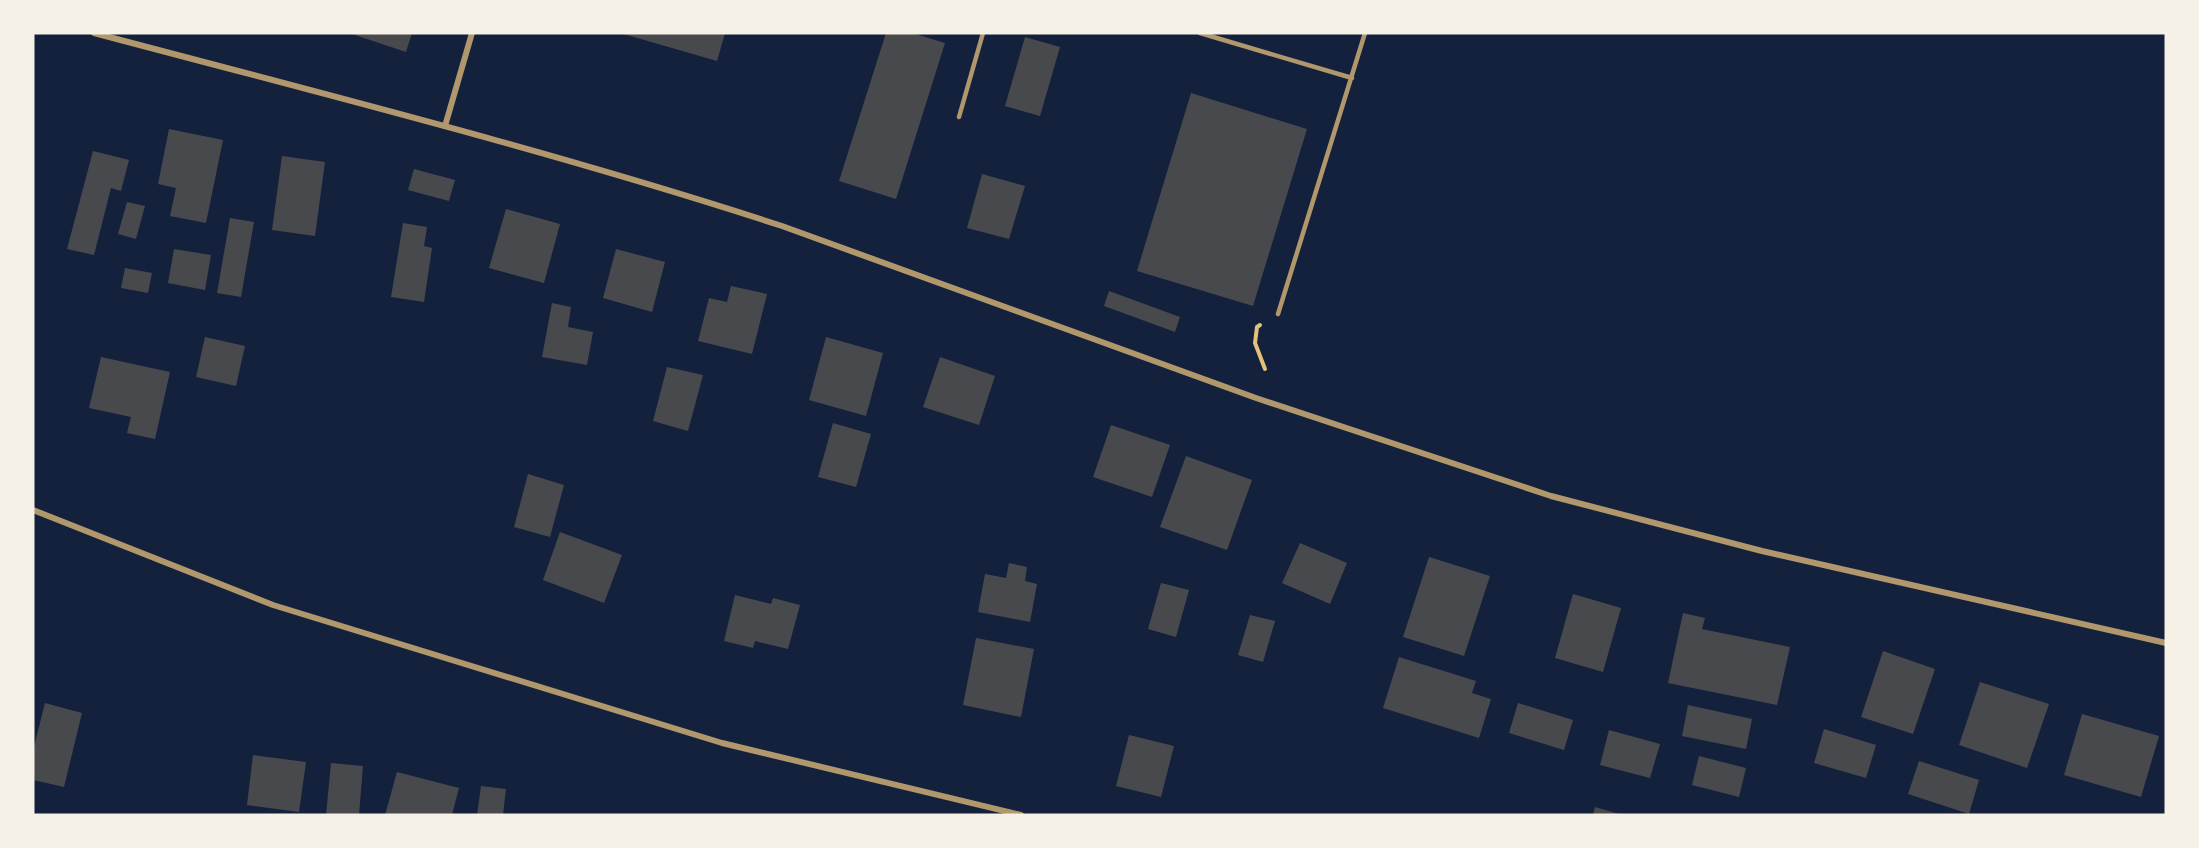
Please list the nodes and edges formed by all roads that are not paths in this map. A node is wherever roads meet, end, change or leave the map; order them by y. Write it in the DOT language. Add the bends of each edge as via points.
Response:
graph roads {
  1 [pos="94,33"];
  2 [pos="472,33"];
  3 [pos="983,33"];
  4 [pos="1200,33"];
  5 [pos="1365,33"];
  6 [pos="1352,78"];
  7 [pos="959,117"];
  8 [pos="445,126"];
  9 [pos="1278,314"];
  10 [pos="33,510"];
  11 [pos="2166,643"];
  12 [pos="1021,815"];
  1 -- 8 [label="street"];
  2 -- 8 [label="street"];
  3 -- 7 [label="lane"];
  4 -- 6 [label="lane"];
  5 -- 6 [label="lane"];
  6 -- 9 [label="lane"];
  8 -- 11 [label="street" via="782,226 1256,398 1551,496 1762,551"];
  10 -- 12 [label="street" via="273,605 722,743"];
}
